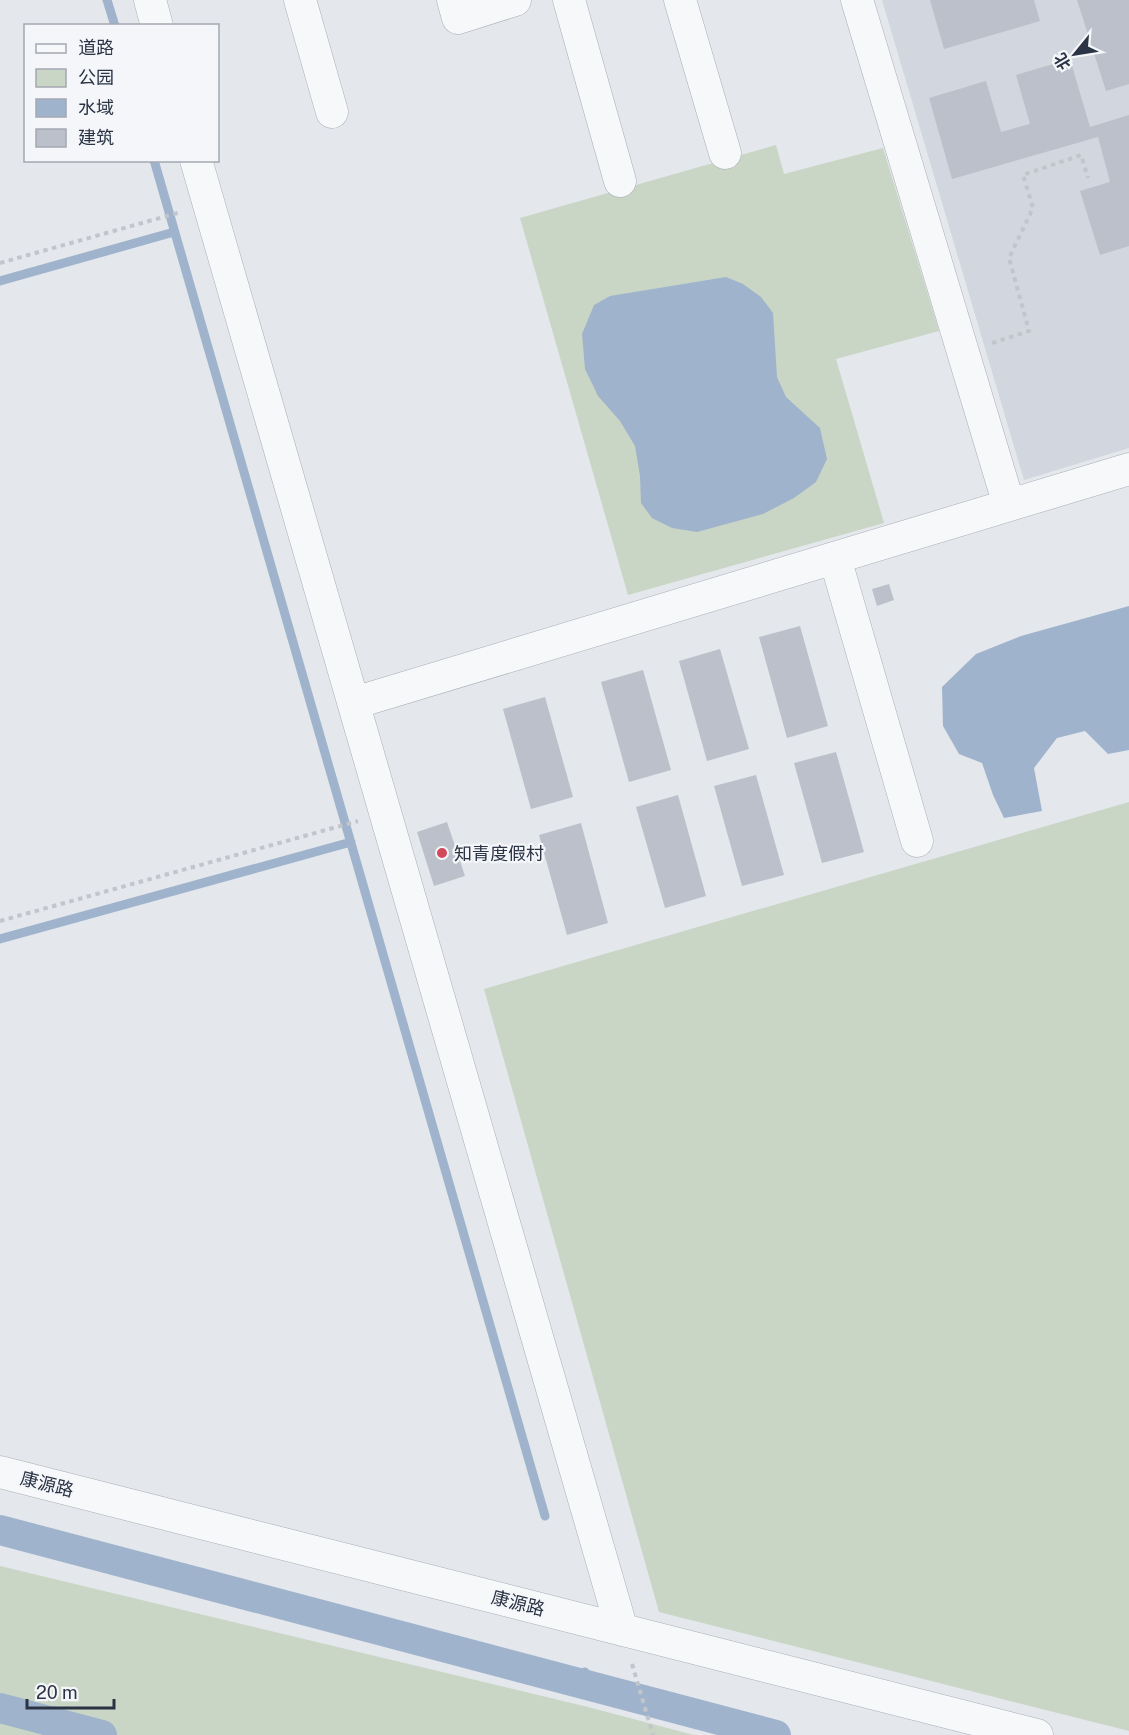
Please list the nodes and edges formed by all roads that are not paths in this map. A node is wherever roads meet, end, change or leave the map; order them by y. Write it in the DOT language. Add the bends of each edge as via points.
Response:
graph roads {
  1 [pos="150,0"];
  2 [pos="300,0"];
  3 [pos="453,0"];
  4 [pos="515,0"];
  5 [pos="569,0"];
  6 [pos="680,0"];
  7 [pos="857,0"];
  8 [pos="156,24"];
  9 [pos="332,112"];
  10 [pos="725,153"];
  11 [pos="197,162"];
  12 [pos="620,181"];
  13 [pos="1129,469"];
  14 [pos="1009,505"];
  15 [pos="835,558"];
  16 [pos="354,703"];
  17 [pos="916,841"];
  18 [pos="0,1472"];
  19 [pos="626,1642"];
  20 [pos="1037,1735"];
  1 -- 8 [label="street"];
  2 -- 9 [label="street"];
  3 -- 4 [label="street" via="458,18"];
  5 -- 12 [label="street"];
  6 -- 10 [label="street"];
  7 -- 14 [label="street"];
  11 -- 16 [label="street"];
  13 -- 14 [label="street"];
  14 -- 15 [label="street"];
  15 -- 16 [label="street"];
  15 -- 17 [label="street"];
  16 -- 19 [label="street"];
  18 -- 19 [label="street, 康源路"];
  19 -- 20 [label="street, 康源路"];
}
